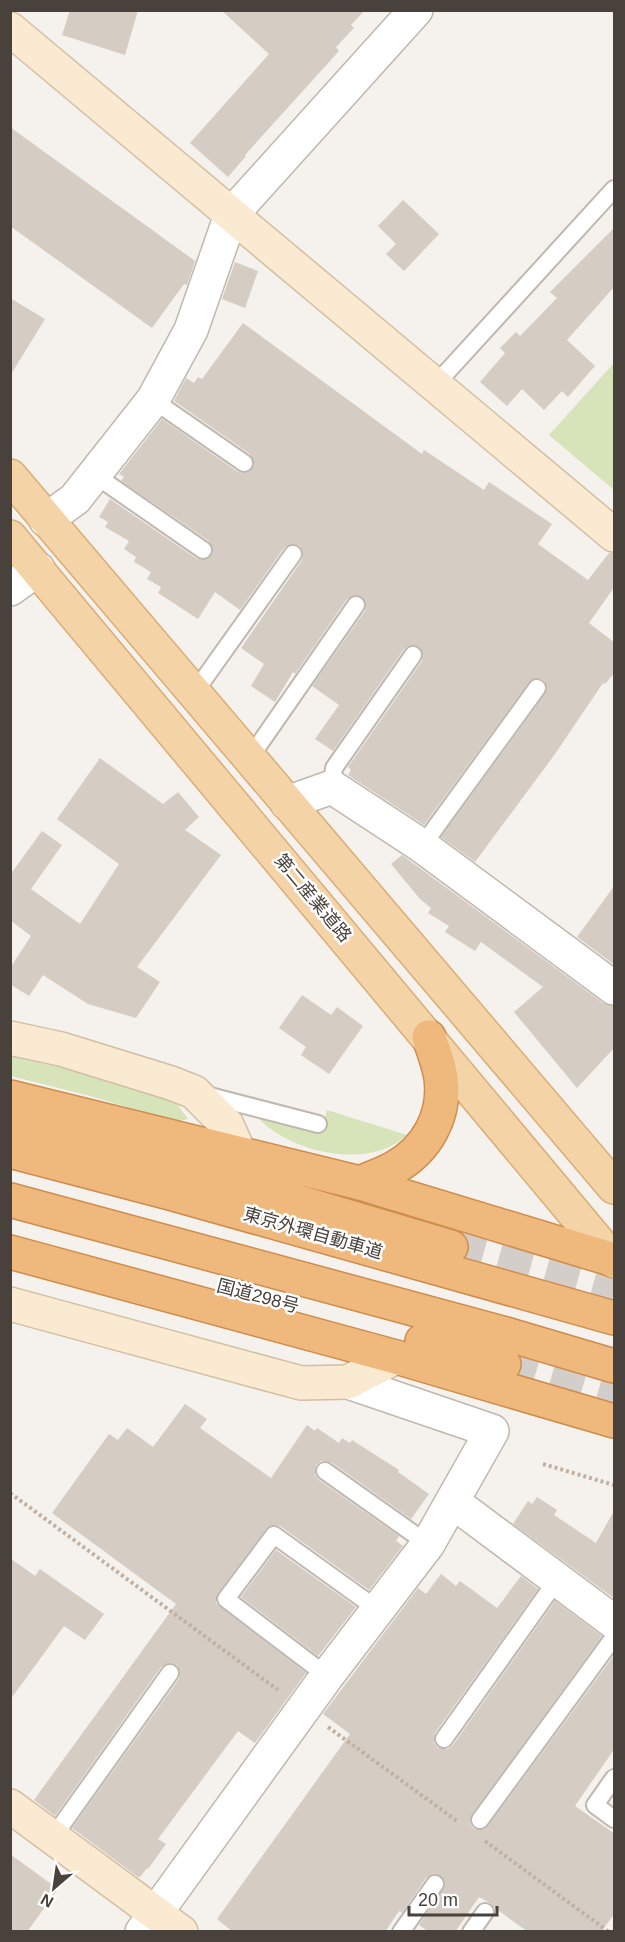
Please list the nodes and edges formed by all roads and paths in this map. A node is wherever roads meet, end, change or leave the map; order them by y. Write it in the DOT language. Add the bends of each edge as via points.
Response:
graph roads {
  1 [pos="416,10"];
  2 [pos="10,29"];
  3 [pos="615,189"];
  4 [pos="231,215"];
  5 [pos="435,386"];
  6 [pos="153,400"];
  7 [pos="244,463"];
  8 [pos="95,475"];
  9 [pos="10,476"];
  10 [pos="46,520"];
  11 [pos="615,535"];
  12 [pos="10,537"];
  13 [pos="203,550"];
  14 [pos="293,554"];
  15 [pos="38,569"];
  16 [pos="10,589"];
  17 [pos="356,605"];
  18 [pos="413,655"];
  19 [pos="537,688"];
  20 [pos="194,693"];
  21 [pos="249,759"];
  22 [pos="332,787"];
  23 [pos="286,803"];
  24 [pos="422,846"];
  25 [pos="615,988"];
  26 [pos="429,1037"];
  27 [pos="10,1038"];
  28 [pos="194,1092"];
  29 [pos="10,1097"];
  30 [pos="10,1121"];
  31 [pos="318,1124"];
  32 [pos="10,1151"];
  33 [pos="240,1154"];
  34 [pos="360,1183"];
  35 [pos="615,1187"];
  36 [pos="10,1200"];
  37 [pos="10,1231"];
  38 [pos="451,1247"];
  39 [pos="10,1252"];
  40 [pos="614,1260"];
  41 [pos="10,1304"];
  42 [pos="615,1318"];
  43 [pos="396,1357"];
  44 [pos="504,1364"];
  45 [pos="615,1366"];
  46 [pos="348,1382"];
  47 [pos="615,1421"];
  48 [pos="543,1464"];
  49 [pos="326,1471"];
  50 [pos="615,1485"];
  51 [pos="453,1502"];
  52 [pos="428,1544"];
  53 [pos="557,1580"];
  54 [pos="377,1609"];
  55 [pos="615,1622"];
  56 [pos="615,1637"];
  57 [pos="170,1673"];
  58 [pos="327,1676"];
  59 [pos="444,1739"];
  60 [pos="615,1778"];
  61 [pos="10,1806"];
  62 [pos="615,1819"];
  63 [pos="480,1820"];
  64 [pos="53,1837"];
  65 [pos="435,1884"];
  66 [pos="485,1912"];
  67 [pos="160,1925"];
  68 [pos="401,1932"];
  69 [pos="471,1932"];
  1 -- 4 [label="street"];
  2 -- 4 [label="street"];
  3 -- 5 [label="lane"];
  4 -- 5 [label="street"];
  4 -- 6 [label="street" via="190,330"];
  5 -- 11 [label="street"];
  6 -- 7 [label="lane"];
  6 -- 8 [label="street"];
  8 -- 10 [label="street" via="75,499"];
  8 -- 13 [label="lane"];
  9 -- 10 [label="main road"];
  10 -- 20 [label="main road"];
  12 -- 15 [label="main road, 第二産業道路"];
  14 -- 20 [label="lane"];
  15 -- 16 [label="street"];
  15 -- 26 [label="main road, 第二産業道路"];
  17 -- 21 [label="lane"];
  18 -- 22 [label="lane" via="334,768"];
  19 -- 24 [label="lane"];
  20 -- 21 [label="main road"];
  21 -- 23 [label="main road"];
  22 -- 23 [label="street"];
  22 -- 24 [label="street"];
  23 -- 35 [label="main road"];
  24 -- 25 [label="street"];
  26 -- 34 [label="highway" via="441,1076 442,1100 435,1126 420,1149 395,1168"];
  26 -- 40 [label="main road, 第二産業道路"];
  27 -- 28 [label="street" via="61,1049"];
  28 -- 31 [label="lane"];
  28 -- 33 [label="street" via="227,1125"];
  29 -- 33 [label="highway"];
  30 -- 38 [label="highway"];
  32 -- 42 [label="highway, 東京外環自動車道"];
  33 -- 34 [label="highway"];
  34 -- 40 [label="highway"];
  36 -- 45 [label="highway"];
  37 -- 44 [label="highway, 国道298号"];
  39 -- 43 [label="highway"];
  41 -- 46 [label="street" via="301,1383"];
  43 -- 46 [label="street"];
  43 -- 47 [label="highway"];
  46 -- 51 [label="street" via="492,1431"];
  48 -- 50 [label="path"];
  49 -- 52 [label="lane"];
  51 -- 52 [label="street"];
  51 -- 53 [label="street"];
  52 -- 54 [label="street"];
  53 -- 55 [label="street"];
  53 -- 59 [label="lane"];
  54 -- 58 [label="street"];
  54 -- 58 [label="lane" via="274,1535 226,1599"];
  56 -- 63 [label="lane"];
  57 -- 64 [label="lane"];
  58 -- 67 [label="street"];
  60 -- 62 [label="lane" via="595,1805"];
  61 -- 64 [label="street"];
  64 -- 67 [label="street"];
  65 -- 68 [label="lane"];
  66 -- 69 [label="lane"];
}
